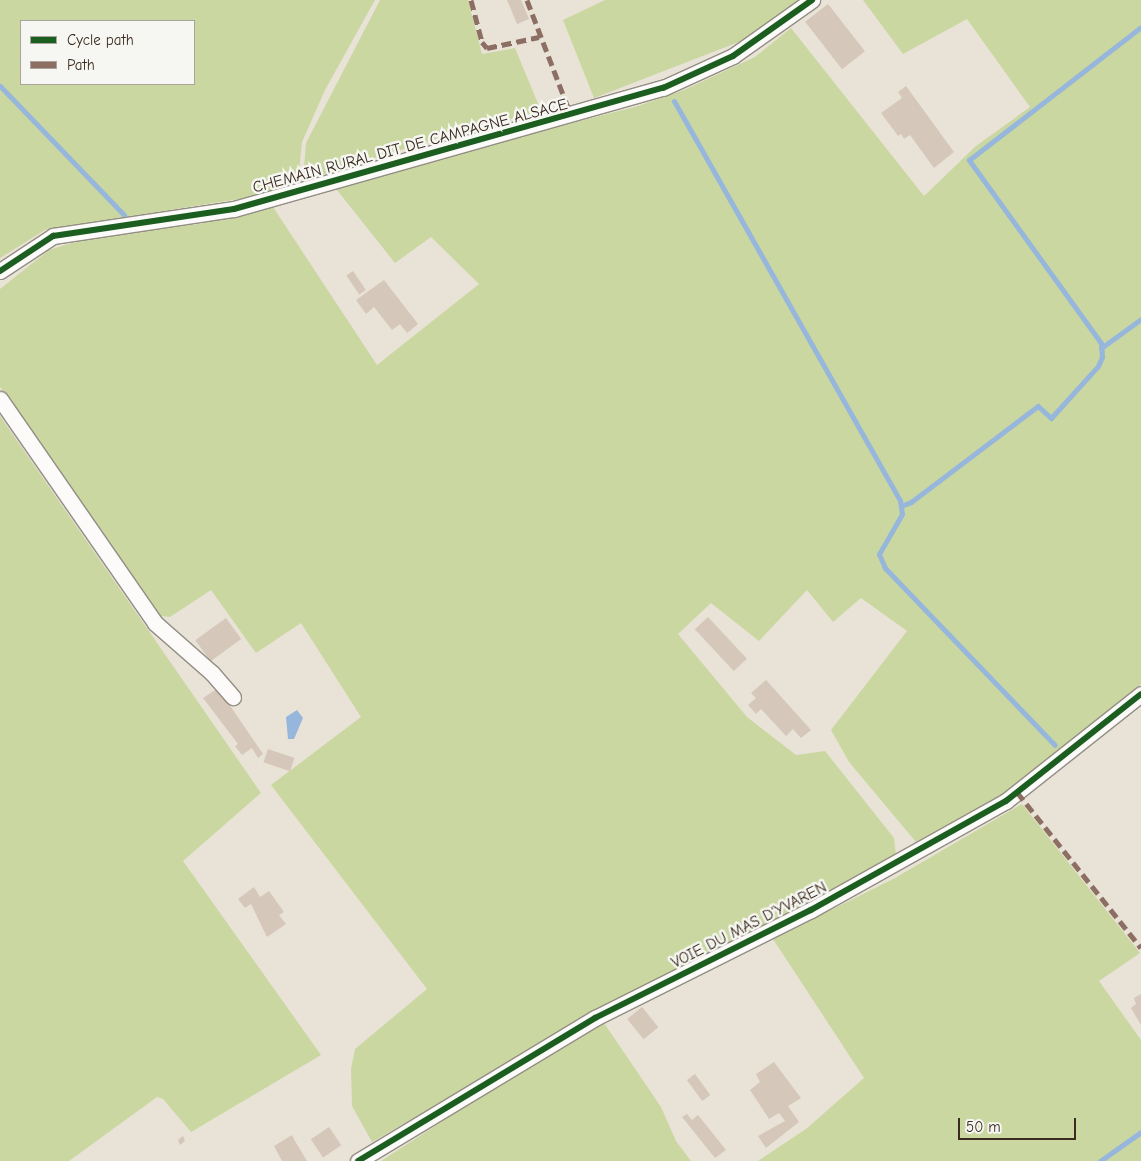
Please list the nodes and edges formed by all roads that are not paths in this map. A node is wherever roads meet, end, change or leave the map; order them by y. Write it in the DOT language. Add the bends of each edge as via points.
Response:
graph roads {
  1 [pos="812,0"];
  2 [pos="0,271"];
  3 [pos="0,399"];
  4 [pos="1141,694"];
  5 [pos="233,697"];
  6 [pos="358,1161"];
  1 -- 2 [label="street, CHEMAIN RURAL DIT DE CAMPAGNE ALSACE" via="733,56 663,88 234,208 53,236"];
  3 -- 5 [label="street" via="155,623 212,673"];
  4 -- 6 [label="street, VOIE DU MAS D'YVAREN" via="1006,800 811,910 595,1018"];
}
